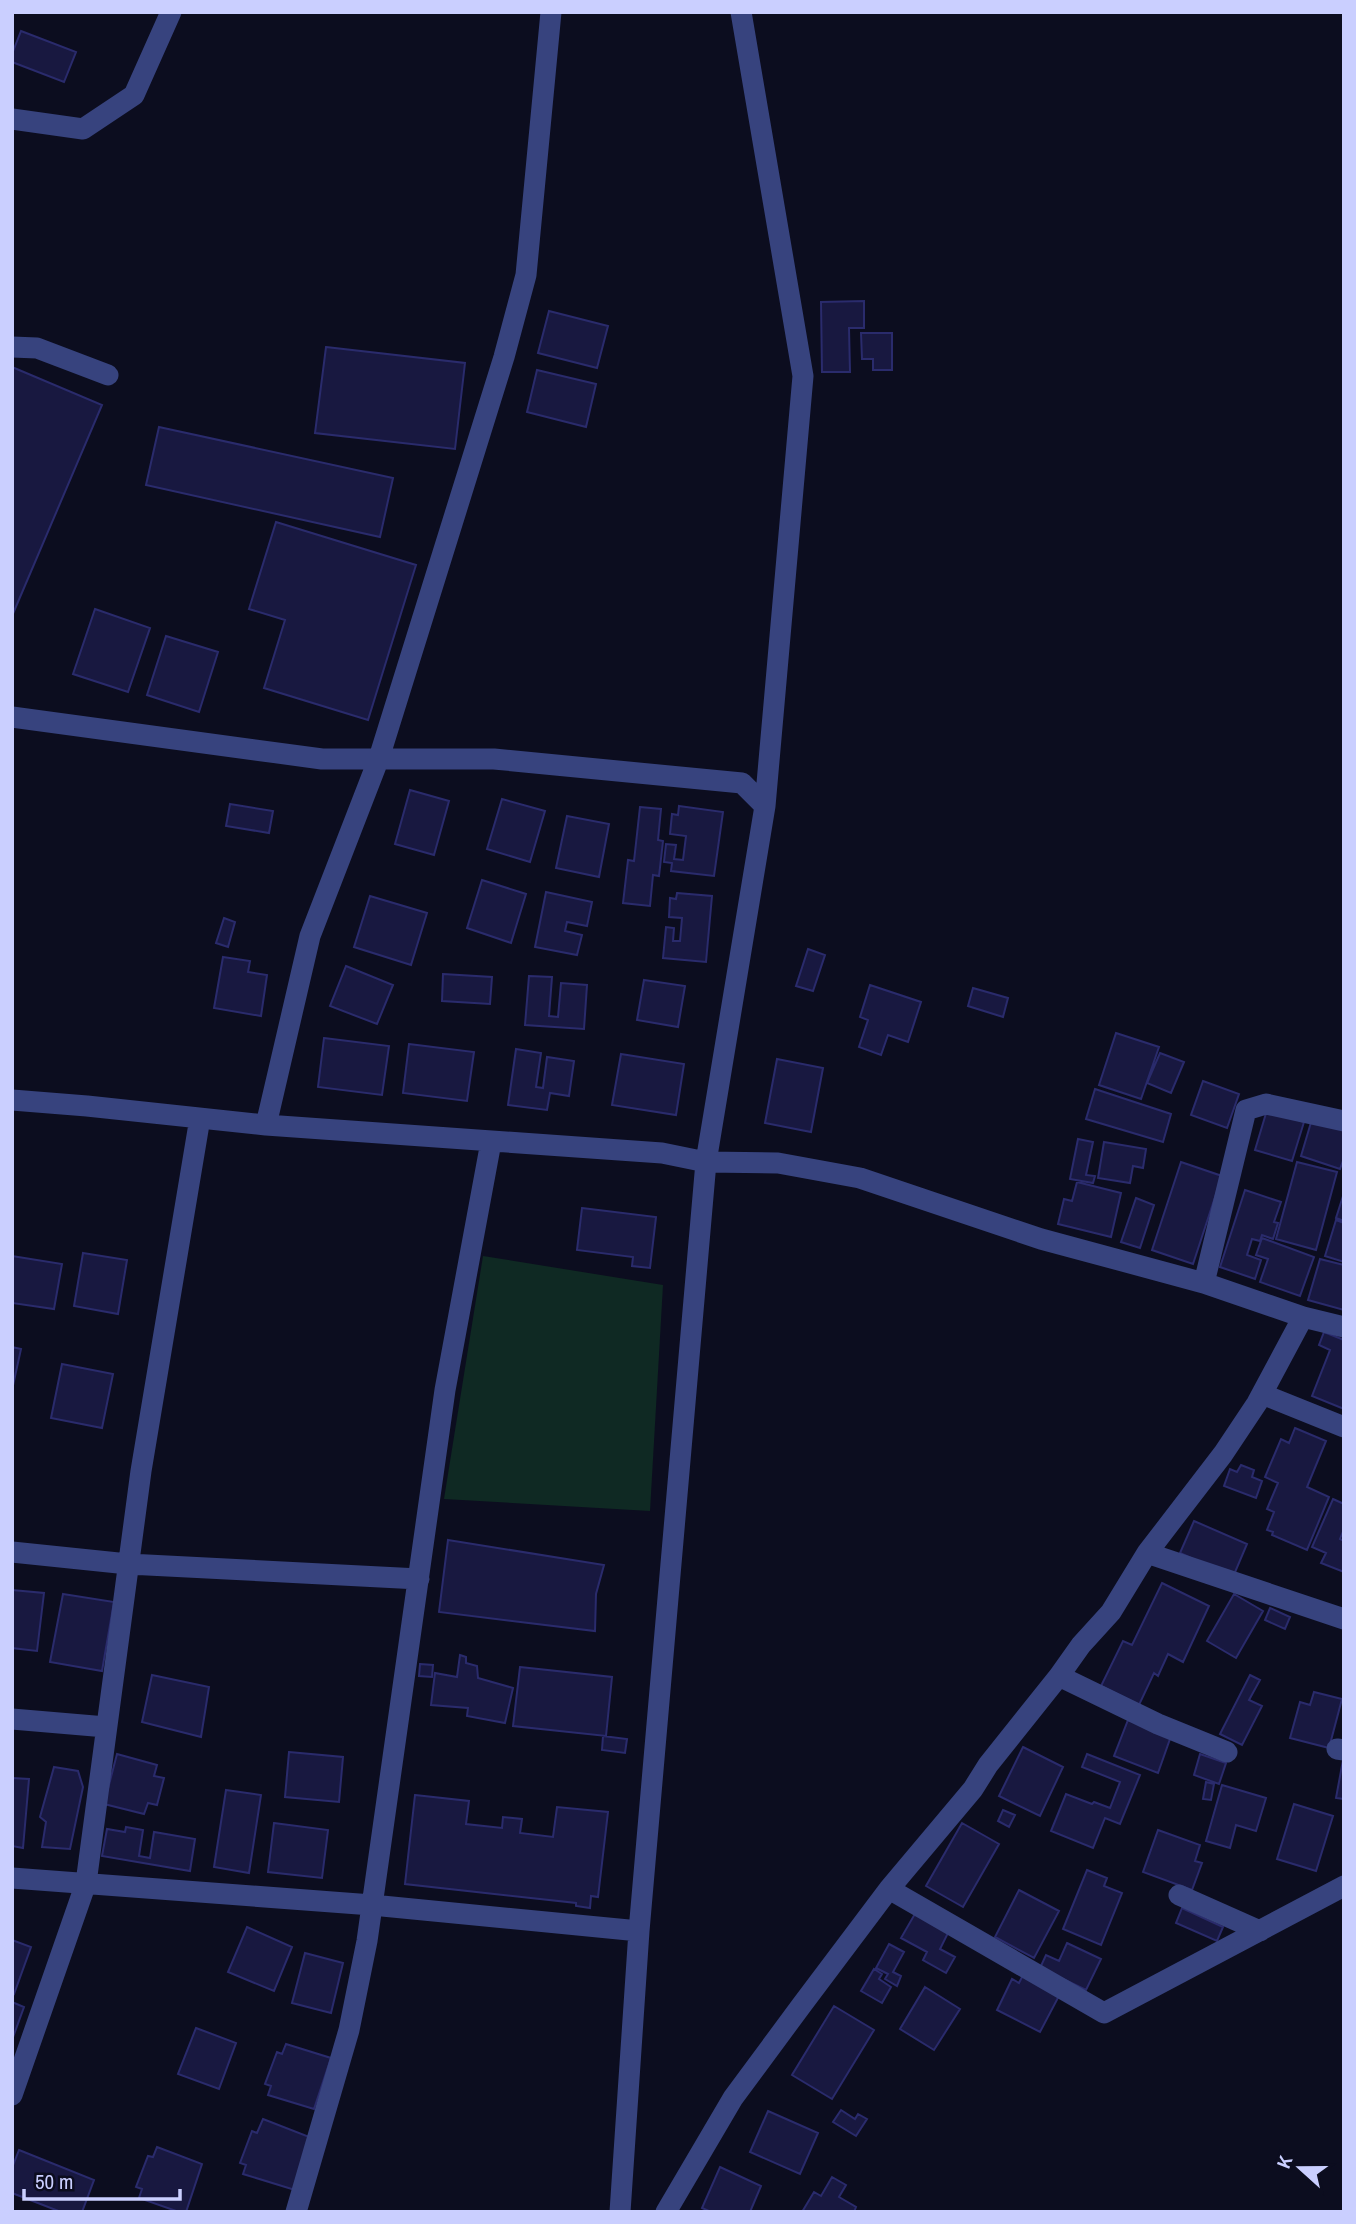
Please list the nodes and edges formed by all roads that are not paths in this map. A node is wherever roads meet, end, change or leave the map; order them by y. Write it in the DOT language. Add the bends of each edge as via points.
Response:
graph roads {
  1 [pos="171,12"];
  2 [pos="551,12"];
  3 [pos="741,12"];
  4 [pos="12,119"];
  5 [pos="12,347"];
  6 [pos="108,375"];
  7 [pos="12,717"];
  8 [pos="379,758"];
  9 [pos="765,806"];
  10 [pos="12,1100"];
  11 [pos="200,1118"];
  12 [pos="1344,1121"];
  13 [pos="266,1125"];
  14 [pos="491,1142"];
  15 [pos="706,1162"];
  16 [pos="1204,1283"];
  17 [pos="1303,1317"];
  18 [pos="1344,1327"];
  19 [pos="1262,1394"];
  20 [pos="1344,1427"];
  21 [pos="12,1552"];
  22 [pos="1147,1553"];
  23 [pos="128,1563"];
  24 [pos="419,1579"];
  25 [pos="1344,1619"];
  26 [pos="1059,1676"];
  27 [pos="12,1718"];
  28 [pos="106,1727"];
  29 [pos="1227,1752"];
  30 [pos="12,1878"];
  31 [pos="86,1883"];
  32 [pos="1344,1886"];
  33 [pos="889,1889"];
  34 [pos="1179,1895"];
  35 [pos="372,1905"];
  36 [pos="639,1930"];
  37 [pos="1260,1931"];
  38 [pos="12,2095"];
  39 [pos="296,2212"];
  40 [pos="620,2212"];
  41 [pos="666,2212"];
  1 -- 4 [label="street" via="134,95 83,130"];
  2 -- 8 [label="street" via="526,275"];
  3 -- 9 [label="street" via="803,376"];
  5 -- 6 [label="street" via="37,348"];
  7 -- 8 [label="street" via="322,759"];
  8 -- 9 [label="street" via="494,759 742,783"];
  8 -- 13 [label="street" via="310,936"];
  9 -- 15 [label="street"];
  10 -- 11 [label="street"];
  11 -- 13 [label="street"];
  11 -- 23 [label="street"];
  12 -- 16 [label="street" via="1266,1104 1246,1110"];
  13 -- 14 [label="street"];
  14 -- 15 [label="street" via="662,1153"];
  14 -- 24 [label="street" via="445,1390"];
  15 -- 16 [label="street" via="779,1163 860,1178 1041,1239"];
  15 -- 36 [label="street"];
  16 -- 17 [label="street"];
  17 -- 18 [label="street"];
  17 -- 19 [label="street"];
  19 -- 20 [label="street"];
  19 -- 22 [label="street" via="1223,1454"];
  21 -- 23 [label="street"];
  22 -- 25 [label="street"];
  22 -- 26 [label="street" via="1111,1612"];
  23 -- 24 [label="street"];
  23 -- 28 [label="street"];
  24 -- 35 [label="street"];
  26 -- 29 [label="street"];
  26 -- 33 [label="street"];
  27 -- 28 [label="street"];
  28 -- 31 [label="street"];
  30 -- 31 [label="street"];
  31 -- 35 [label="street"];
  31 -- 38 [label="street"];
  32 -- 37 [label="street"];
  33 -- 37 [label="street" via="1104,2013"];
  33 -- 41 [label="street" via="733,2098"];
  34 -- 37 [label="street"];
  35 -- 36 [label="street"];
  35 -- 39 [label="street" via="349,2031"];
  36 -- 40 [label="street"];
}
